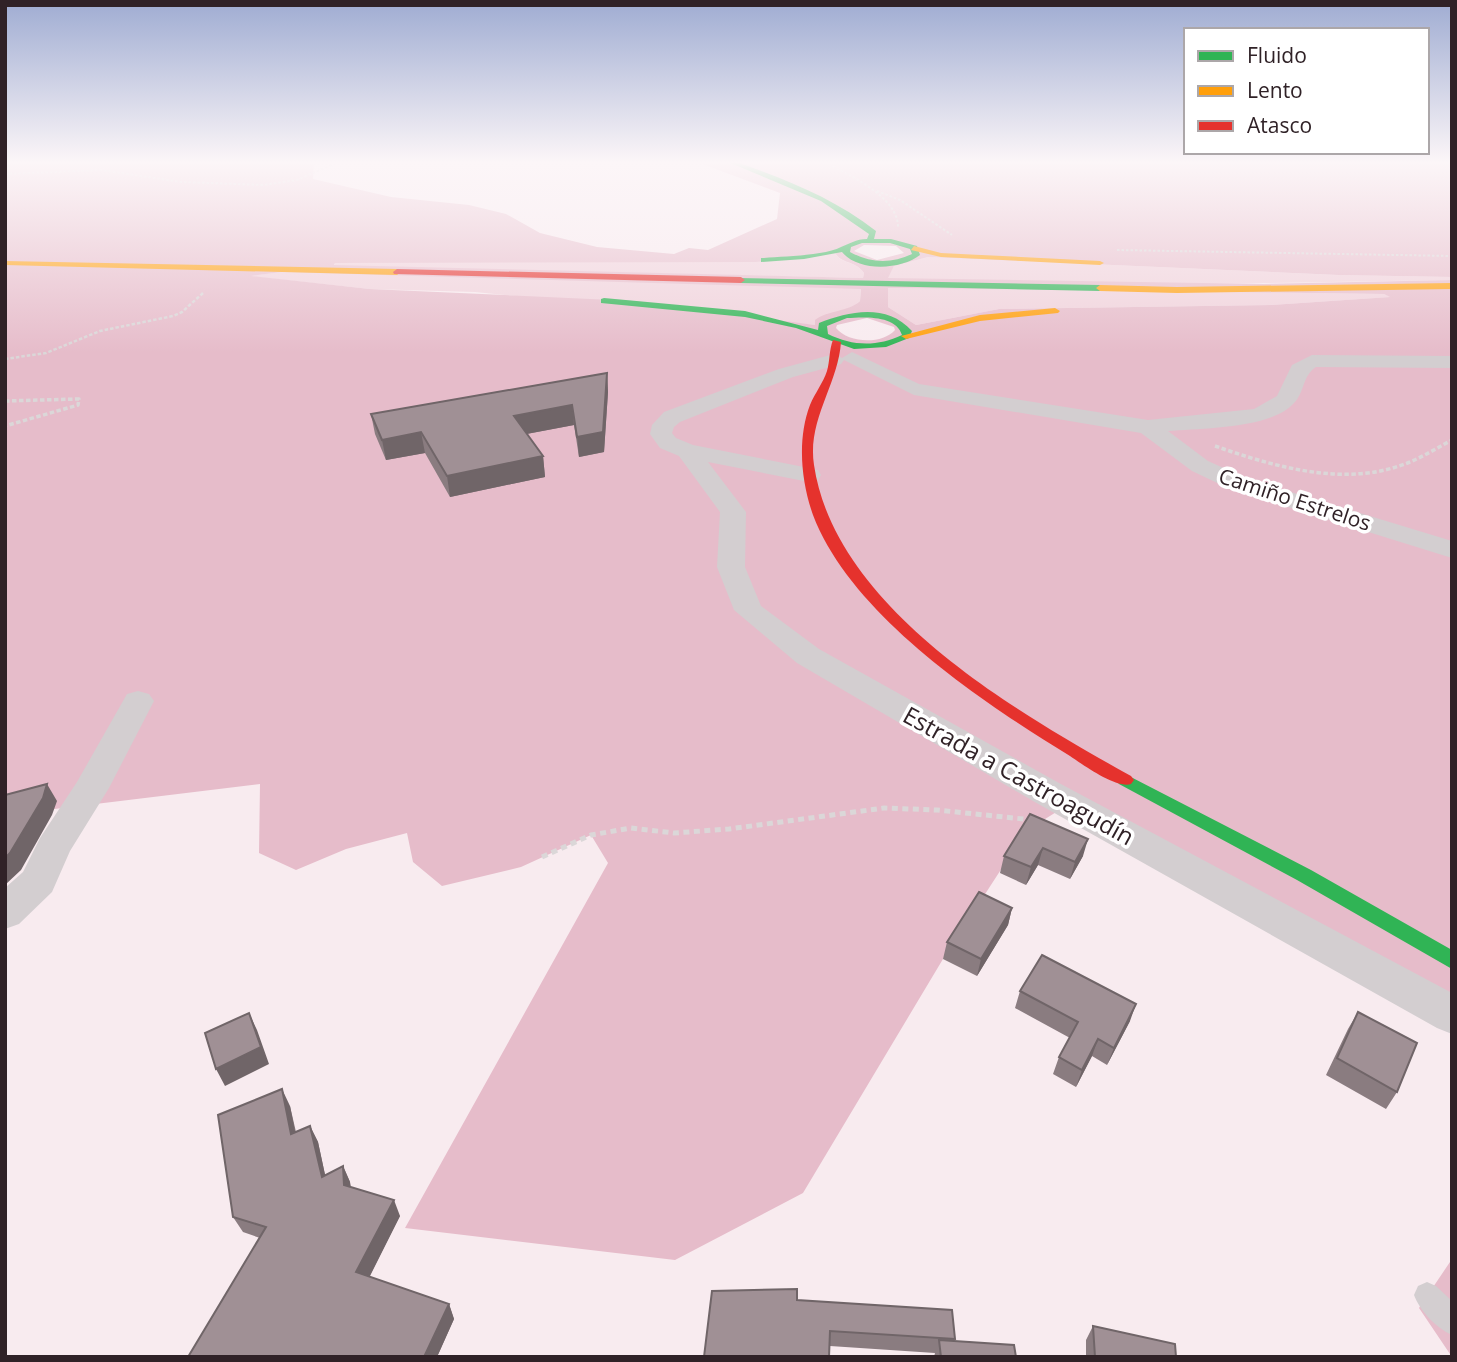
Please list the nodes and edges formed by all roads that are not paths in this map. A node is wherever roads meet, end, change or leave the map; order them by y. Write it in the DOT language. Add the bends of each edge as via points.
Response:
graph roads {
  1 [pos="863,226"];
  2 [pos="872,237"];
  3 [pos="914,248"];
  4 [pos="845,249"];
  5 [pos="1116,256"];
  6 [pos="607,261"];
  7 [pos="745,262"];
  8 [pos="5,263"];
  9 [pos="877,267"];
  10 [pos="1343,271"];
  11 [pos="1452,274"];
  12 [pos="316,286"];
  13 [pos="1452,286"];
  14 [pos="1452,295"];
  15 [pos="594,301"];
  16 [pos="1339,304"];
  17 [pos="872,309"];
  18 [pos="1069,311"];
  19 [pos="906,336"];
  20 [pos="878,346"];
  21 [pos="836,353"];
  22 [pos="1452,362"];
  23 [pos="1148,427"];
  24 [pos="687,451"];
  25 [pos="809,475"];
  26 [pos="1452,550"];
  27 [pos="138,701"];
  28 [pos="5,913"];
  29 [pos="1452,960"];
  30 [pos="1452,1015"];
  31 [pos="1427,1295"];
  32 [pos="1452,1321"];
  1 -- 2 [label="main road"];
  2 -- 3 [label="main road"];
  2 -- 4 [label="main road"];
  3 -- 5 [label="main road" via="940,255"];
  3 -- 9 [label="main road" via="912,258"];
  4 -- 7 [label="main road"];
  4 -- 9 [label="main road" via="850,256"];
  6 -- 8 [label="main road"];
  8 -- 12 [label="main road"];
  8 -- 13 [label="main road" via="1177,290"];
  9 -- 17 [label="main road"];
  10 -- 11 [label="main road"];
  14 -- 16 [label="main road"];
  15 -- 21 [label="main road" via="769,318 801,326"];
  17 -- 19 [label="main road" via="904,326"];
  17 -- 21 [label="main road" via="822,325"];
  18 -- 19 [label="main road" via="979,317"];
  19 -- 20 [label="main road"];
  20 -- 21 [label="main road"];
  20 -- 21 [label="main road"];
  21 -- 23 [label="street, Camiño Estrelos" via="914,389"];
  21 -- 24 [label="street, Estrada a Castroagudín" via="672,418 661,434 668,443"];
  21 -- 25 [label="main road" via="815,407 807,452"];
  22 -- 23 [label="street, Camiño Estrelos" via="1312,361 1299,369 1286,400 1259,415"];
  23 -- 26 [label="street, Camiño Estrelos" via="1200,466 1239,484"];
  24 -- 25 [label="street, Estrada a Castroagudín"];
  24 -- 30 [label="street, Estrada a Castroagudín" via="733,512 731,566 748,610 808,656"];
  25 -- 29 [label="main road" via="815,503 840,554 881,605 932,655 1009,711 1095,763"];
  27 -- 28 [label="street" via="52,848 38,881"];
  31 -- 32 [label="lane"];
}
